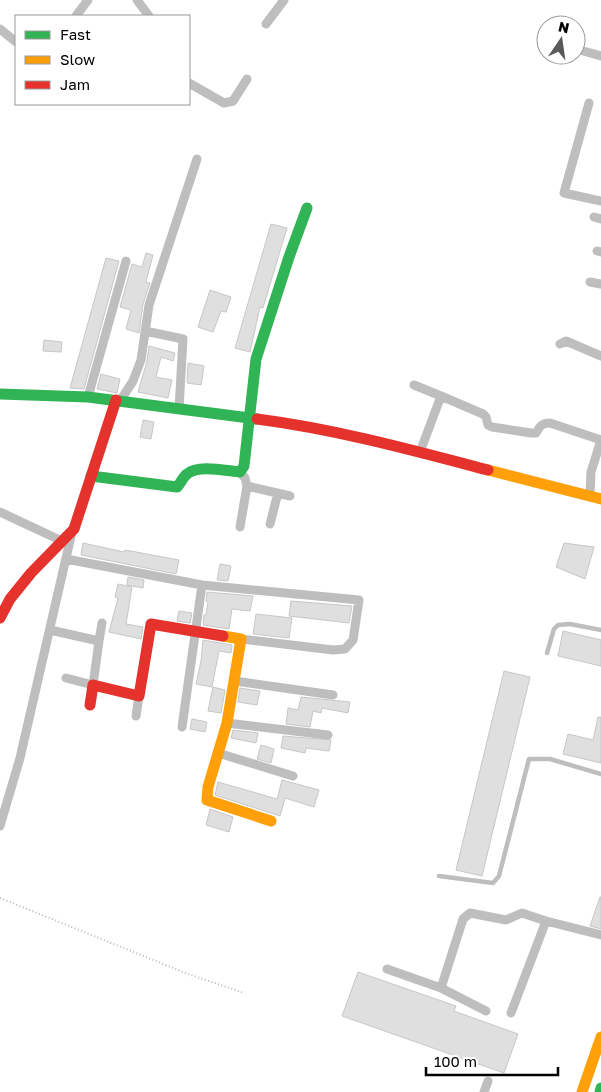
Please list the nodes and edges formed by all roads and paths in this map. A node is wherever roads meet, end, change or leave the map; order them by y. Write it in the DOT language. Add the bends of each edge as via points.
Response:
graph roads {
  1 [pos="88,0"];
  2 [pos="136,0"];
  3 [pos="284,0"];
  4 [pos="77,15"];
  5 [pos="148,15"];
  6 [pos="266,24"];
  7 [pos="0,29"];
  8 [pos="15,41"];
  9 [pos="586,52"];
  10 [pos="601,56"];
  11 [pos="247,79"];
  12 [pos="190,84"];
  13 [pos="589,104"];
  14 [pos="197,159"];
  15 [pos="601,201"];
  16 [pos="307,208"];
  17 [pos="126,261"];
  18 [pos="590,282"];
  19 [pos="601,284"];
  20 [pos="145,331"];
  21 [pos="560,344"];
  22 [pos="601,356"];
  23 [pos="414,385"];
  24 [pos="0,394"];
  25 [pos="441,396"];
  26 [pos="88,397"];
  27 [pos="118,401"];
  28 [pos="179,409"];
  29 [pos="249,418"];
  30 [pos="601,440"];
  31 [pos="420,452"];
  32 [pos="240,472"];
  33 [pos="92,476"];
  34 [pos="247,486"];
  35 [pos="278,493"];
  36 [pos="290,496"];
  37 [pos="596,497"];
  38 [pos="0,512"];
  39 [pos="270,524"];
  40 [pos="240,527"];
  41 [pos="72,532"];
  42 [pos="62,541"];
  43 [pos="66,559"];
  44 [pos="202,584"];
  45 [pos="0,618"];
  46 [pos="102,623"];
  47 [pos="50,630"];
  48 [pos="601,630"];
  49 [pos="195,632"];
  50 [pos="242,639"];
  51 [pos="99,641"];
  52 [pos="547,652"];
  53 [pos="66,678"];
  54 [pos="235,681"];
  55 [pos="93,685"];
  56 [pos="333,695"];
  57 [pos="139,696"];
  58 [pos="90,705"];
  59 [pos="136,716"];
  60 [pos="228,722"];
  61 [pos="182,728"];
  62 [pos="328,735"];
  63 [pos="218,753"];
  64 [pos="601,774"];
  65 [pos="293,776"];
  66 [pos="270,821"];
  67 [pos="0,826"];
  68 [pos="439,876"];
  69 [pos="0,898"];
  70 [pos="546,920"];
  71 [pos="601,935"];
  72 [pos="388,969"];
  73 [pos="441,988"];
  74 [pos="244,993"];
  75 [pos="486,1011"];
  76 [pos="511,1013"];
  77 [pos="601,1037"];
  78 [pos="488,1080"];
  79 [pos="484,1092"];
  80 [pos="582,1092"];
  1 -- 4 [label="street"];
  2 -- 5 [label="street"];
  3 -- 6 [label="street"];
  7 -- 8 [label="street"];
  9 -- 10 [label="street"];
  11 -- 12 [label="street" via="233,100 224,103"];
  13 -- 15 [label="street" via="564,193"];
  14 -- 20 [label="street" via="149,305"];
  16 -- 29 [label="street" via="256,359"];
  17 -- 26 [label="street"];
  18 -- 19 [label="street"];
  20 -- 27 [label="street" via="133,381"];
  20 -- 28 [label="street" via="183,339"];
  21 -- 22 [label="street" via="566,341"];
  23 -- 25 [label="street"];
  24 -- 26 [label="street"];
  25 -- 30 [label="street" via="483,414 492,427 536,433 540,426 550,423"];
  25 -- 31 [label="street"];
  26 -- 27 [label="street"];
  27 -- 28 [label="street"];
  27 -- 33 [label="street"];
  28 -- 29 [label="street"];
  29 -- 31 [label="street" via="291,423"];
  29 -- 32 [label="street" via="244,466"];
  30 -- 37 [label="street" via="591,472"];
  31 -- 37 [label="street"];
  32 -- 33 [label="street" via="190,471 177,488"];
  32 -- 34 [label="street"];
  33 -- 41 [label="street"];
  34 -- 35 [label="street"];
  34 -- 40 [label="street"];
  35 -- 36 [label="street"];
  35 -- 39 [label="street"];
  38 -- 42 [label="street"];
  41 -- 42 [label="street"];
  41 -- 43 [label="street"];
  42 -- 45 [label="street" via="15,592"];
  43 -- 44 [label="street"];
  43 -- 47 [label="street"];
  44 -- 49 [label="street"];
  44 -- 50 [label="street" via="359,600 353,640 345,649"];
  46 -- 51 [label="street"];
  47 -- 51 [label="street"];
  47 -- 67 [label="street" via="20,758"];
  48 -- 52 [label="lane" via="558,624"];
  49 -- 50 [label="street"];
  49 -- 57 [label="street" via="151,624"];
  49 -- 61 [label="street"];
  50 -- 54 [label="street"];
  51 -- 55 [label="street"];
  53 -- 55 [label="street"];
  54 -- 56 [label="street"];
  54 -- 60 [label="street"];
  55 -- 57 [label="street"];
  55 -- 58 [label="street"];
  57 -- 59 [label="street"];
  60 -- 62 [label="street"];
  60 -- 63 [label="street"];
  63 -- 65 [label="street"];
  63 -- 66 [label="street" via="207,800"];
  64 -- 68 [label="lane" via="550,759 529,759 499,876 493,882"];
  69 -- 74 [label="path" via="188,974"];
  70 -- 71 [label="street"];
  70 -- 73 [label="street" via="522,913 506,920 470,913 463,919"];
  70 -- 76 [label="street"];
  72 -- 73 [label="street"];
  73 -- 75 [label="street"];
  77 -- 80 [label="street"];
  78 -- 79 [label="street"];
}
